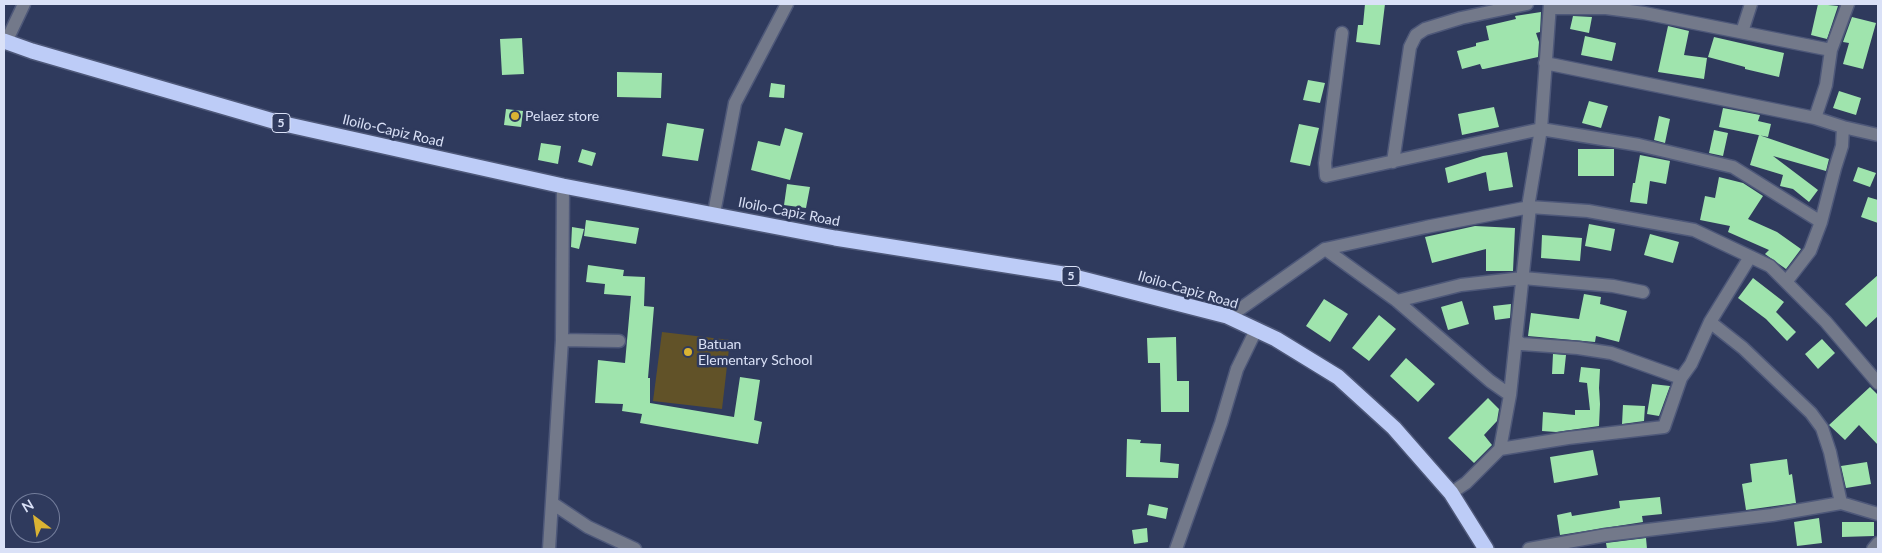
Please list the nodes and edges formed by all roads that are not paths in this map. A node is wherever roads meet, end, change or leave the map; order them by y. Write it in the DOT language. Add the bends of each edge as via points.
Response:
graph roads {
  1 [pos="24,4"];
  2 [pos="787,4"];
  3 [pos="1527,4"];
  4 [pos="1751,4"];
  5 [pos="1848,4"];
  6 [pos="1550,6"];
  7 [pos="1742,32"];
  8 [pos="1342,33"];
  9 [pos="5,41"];
  10 [pos="1831,50"];
  11 [pos="1545,63"];
  12 [pos="1815,118"];
  13 [pos="1843,127"];
  14 [pos="1541,129"];
  15 [pos="1878,135"];
  16 [pos="1393,162"];
  17 [pos="563,186"];
  18 [pos="1530,207"];
  19 [pos="714,214"];
  20 [pos="1821,222"];
  21 [pos="1325,249"];
  22 [pos="1750,257"];
  23 [pos="1523,278"];
  24 [pos="1786,282"];
  25 [pos="1643,292"];
  26 [pos="1397,301"];
  27 [pos="1226,316"];
  28 [pos="1710,322"];
  29 [pos="1256,330"];
  30 [pos="562,340"];
  31 [pos="1516,340"];
  32 [pos="619,341"];
  33 [pos="1681,378"];
  34 [pos="1878,383"];
  35 [pos="1510,395"];
  36 [pos="1500,449"];
  37 [pos="1451,492"];
  38 [pos="552,503"];
  39 [pos="1841,503"];
  40 [pos="1878,514"];
  41 [pos="1593,543"];
  42 [pos="1878,543"];
  43 [pos="549,549"];
  44 [pos="634,549"];
  45 [pos="1176,549"];
  46 [pos="1486,549"];
  47 [pos="1530,549"];
  48 [pos="1873,549"];
  1 -- 9 [label="street"];
  2 -- 19 [label="street" via="735,103"];
  3 -- 16 [label="street" via="1461,18 1424,29 1416,35 1410,47"];
  4 -- 7 [label="street"];
  5 -- 10 [label="street"];
  6 -- 7 [label="street" via="1644,13"];
  6 -- 11 [label="street"];
  7 -- 10 [label="street"];
  8 -- 16 [label="street" via="1326,176"];
  9 -- 17 [label="highway, Iloilo-Capiz Road / 5" via="32,52 280,123"];
  10 -- 12 [label="street" via="1826,85"];
  11 -- 12 [label="street"];
  11 -- 14 [label="street"];
  12 -- 13 [label="street"];
  13 -- 15 [label="street"];
  13 -- 20 [label="street" via="1842,146"];
  14 -- 16 [label="street"];
  14 -- 18 [label="street"];
  14 -- 20 [label="street" via="1639,145 1733,167"];
  17 -- 19 [label="highway, Iloilo-Capiz Road / 5"];
  17 -- 30 [label="street"];
  18 -- 21 [label="street"];
  18 -- 22 [label="street" via="1588,211 1694,230"];
  18 -- 23 [label="street"];
  19 -- 27 [label="highway, Iloilo-Capiz Road / 5" via="835,238 1063,274"];
  20 -- 24 [label="street" via="1810,251"];
  21 -- 26 [label="street"];
  21 -- 27 [label="street"];
  22 -- 24 [label="street" via="1770,266"];
  22 -- 28 [label="street"];
  23 -- 25 [label="street"];
  23 -- 26 [label="street" via="1461,285"];
  23 -- 31 [label="street"];
  24 -- 34 [label="street" via="1826,322"];
  26 -- 35 [label="street"];
  27 -- 29 [label="highway, Iloilo-Capiz Road / 5"];
  28 -- 33 [label="street"];
  28 -- 39 [label="street" via="1743,348 1822,428"];
  29 -- 37 [label="highway, Iloilo-Capiz Road / 5" via="1338,377 1394,428"];
  29 -- 45 [label="street" via="1237,370"];
  30 -- 32 [label="street"];
  30 -- 38 [label="street"];
  31 -- 33 [label="street" via="1522,344 1611,353"];
  31 -- 35 [label="street"];
  33 -- 36 [label="street" via="1664,427"];
  35 -- 36 [label="street"];
  36 -- 37 [label="street" via="1466,483"];
  37 -- 46 [label="highway, Iloilo-Capiz Road / 5"];
  38 -- 43 [label="street"];
  38 -- 44 [label="street" via="588,527"];
  39 -- 40 [label="street"];
  39 -- 41 [label="street"];
  41 -- 47 [label="street"];
  42 -- 48 [label="street"];
}
